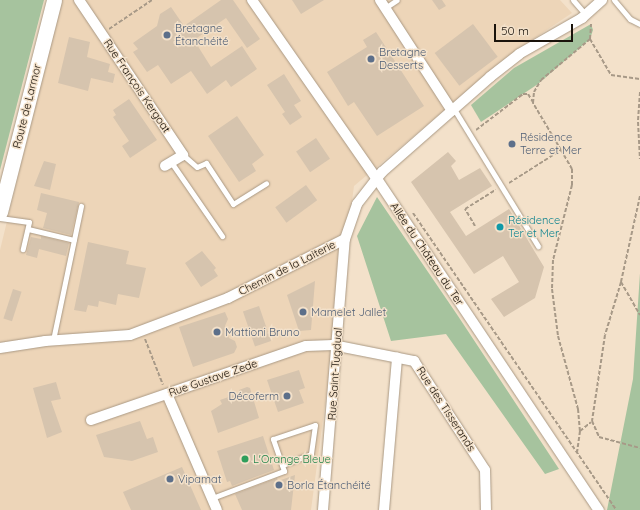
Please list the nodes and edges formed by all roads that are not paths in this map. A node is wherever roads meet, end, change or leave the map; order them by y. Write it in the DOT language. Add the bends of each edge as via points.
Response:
graph roads {
  1 [pos="54,0"];
  2 [pos="79,0"];
  3 [pos="252,0"];
  4 [pos="397,0"];
  5 [pos="572,0"];
  6 [pos="602,0"];
  7 [pos="614,0"];
  8 [pos="383,4"];
  9 [pos="586,15"];
  10 [pos="640,24"];
  11 [pos="453,110"];
  12 [pos="183,155"];
  13 [pos="168,164"];
  14 [pos="377,179"];
  15 [pos="266,183"];
  16 [pos="81,206"];
  17 [pos="0,212"];
  18 [pos="0,218"];
  19 [pos="28,229"];
  20 [pos="222,236"];
  21 [pos="345,239"];
  22 [pos="74,240"];
  23 [pos="538,246"];
  24 [pos="23,249"];
  25 [pos="53,340"];
  26 [pos="337,346"];
  27 [pos="0,348"];
  28 [pos="397,358"];
  29 [pos="167,394"];
  30 [pos="91,420"];
  31 [pos="282,465"];
  32 [pos="212,498"];
  33 [pos="217,510"];
  34 [pos="323,510"];
  35 [pos="384,510"];
  36 [pos="486,510"];
  37 [pos="599,510"];
  1 -- 17 [label="main road, Route de Larmor"];
  2 -- 12 [label="street, Rue François Kergoat"];
  3 -- 14 [label="street, Allée du Château du Ter"];
  4 -- 8 [label="lane"];
  5 -- 9 [label="lane"];
  6 -- 9 [label="street, Chemin de la Laiterie"];
  7 -- 10 [label="lane" via="630,18"];
  8 -- 11 [label="street"];
  9 -- 11 [label="street, Chemin de la Laiterie" via="518,54"];
  11 -- 14 [label="street, Chemin de la Laiterie"];
  11 -- 23 [label="lane"];
  12 -- 13 [label="street"];
  12 -- 15 [label="lane" via="197,167 206,163 233,204"];
  13 -- 20 [label="lane"];
  14 -- 21 [label="street, Chemin de la Laiterie" via="357,204"];
  14 -- 37 [label="street, Allée du Château du Ter"];
  16 -- 22 [label="lane"];
  18 -- 19 [label="lane" via="29,222"];
  19 -- 22 [label="lane"];
  19 -- 24 [label="lane"];
  21 -- 25 [label="street, Chemin de la Laiterie" via="228,298 142,331 130,335"];
  21 -- 26 [label="street, Rue Saint-Tugdual"];
  22 -- 25 [label="lane"];
  25 -- 27 [label="street, Chemin de la Laiterie"];
  26 -- 28 [label="street, Rue des Tisserands"];
  26 -- 29 [label="street, Rue Gustave Zede" via="306,346"];
  26 -- 34 [label="street, Rue Saint-Tugdual"];
  28 -- 35 [label="street"];
  28 -- 36 [label="street, Rue des Tisserands" via="414,361 485,470"];
  29 -- 30 [label="street, Rue Gustave Zede"];
  29 -- 32 [label="street"];
  31 -- 31 [label="lane" via="273,440 315,425 311,454"];
  31 -- 32 [label="lane" via="284,471"];
  32 -- 33 [label="street"];
}
